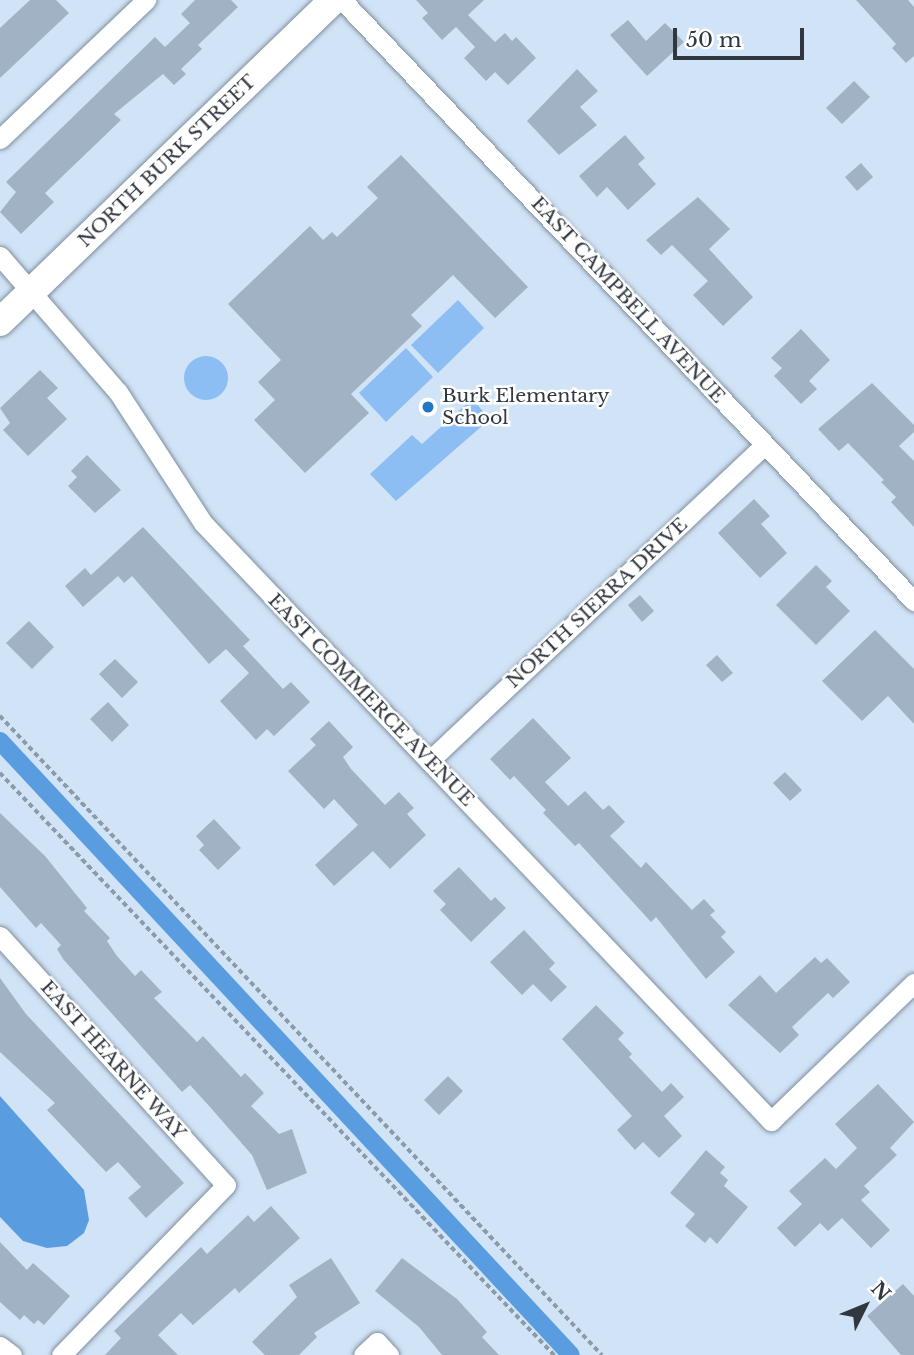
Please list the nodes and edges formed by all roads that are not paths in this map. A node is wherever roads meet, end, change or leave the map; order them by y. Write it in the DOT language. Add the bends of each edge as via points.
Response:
graph roads {
  1 [pos="146,0"];
  2 [pos="333,0"];
  3 [pos="342,0"];
  4 [pos="0,139"];
  5 [pos="0,256"];
  6 [pos="33,291"];
  7 [pos="0,323"];
  8 [pos="764,445"];
  9 [pos="914,601"];
  10 [pos="429,761"];
  11 [pos="0,936"];
  12 [pos="914,983"];
  13 [pos="0,1346"];
  14 [pos="12,1355"];
  15 [pos="61,1355"];
  1 -- 4 [label="street"];
  2 -- 6 [label="street, NORTH BURK STREET"];
  3 -- 8 [label="street, EAST CAMPBELL AVENUE"];
  5 -- 6 [label="street, EAST COMMERCE AVENUE"];
  6 -- 7 [label="street, NORTH BURK STREET"];
  6 -- 10 [label="street, EAST COMMERCE AVENUE" via="118,392 203,523"];
  8 -- 9 [label="street, EAST CAMPBELL AVENUE"];
  8 -- 10 [label="street, NORTH SIERRA DRIVE"];
  10 -- 12 [label="street, EAST COMMERCE AVENUE" via="771,1121"];
  11 -- 15 [label="street, EAST HEARNE WAY" via="226,1185"];
  13 -- 14 [label="street"];
}
